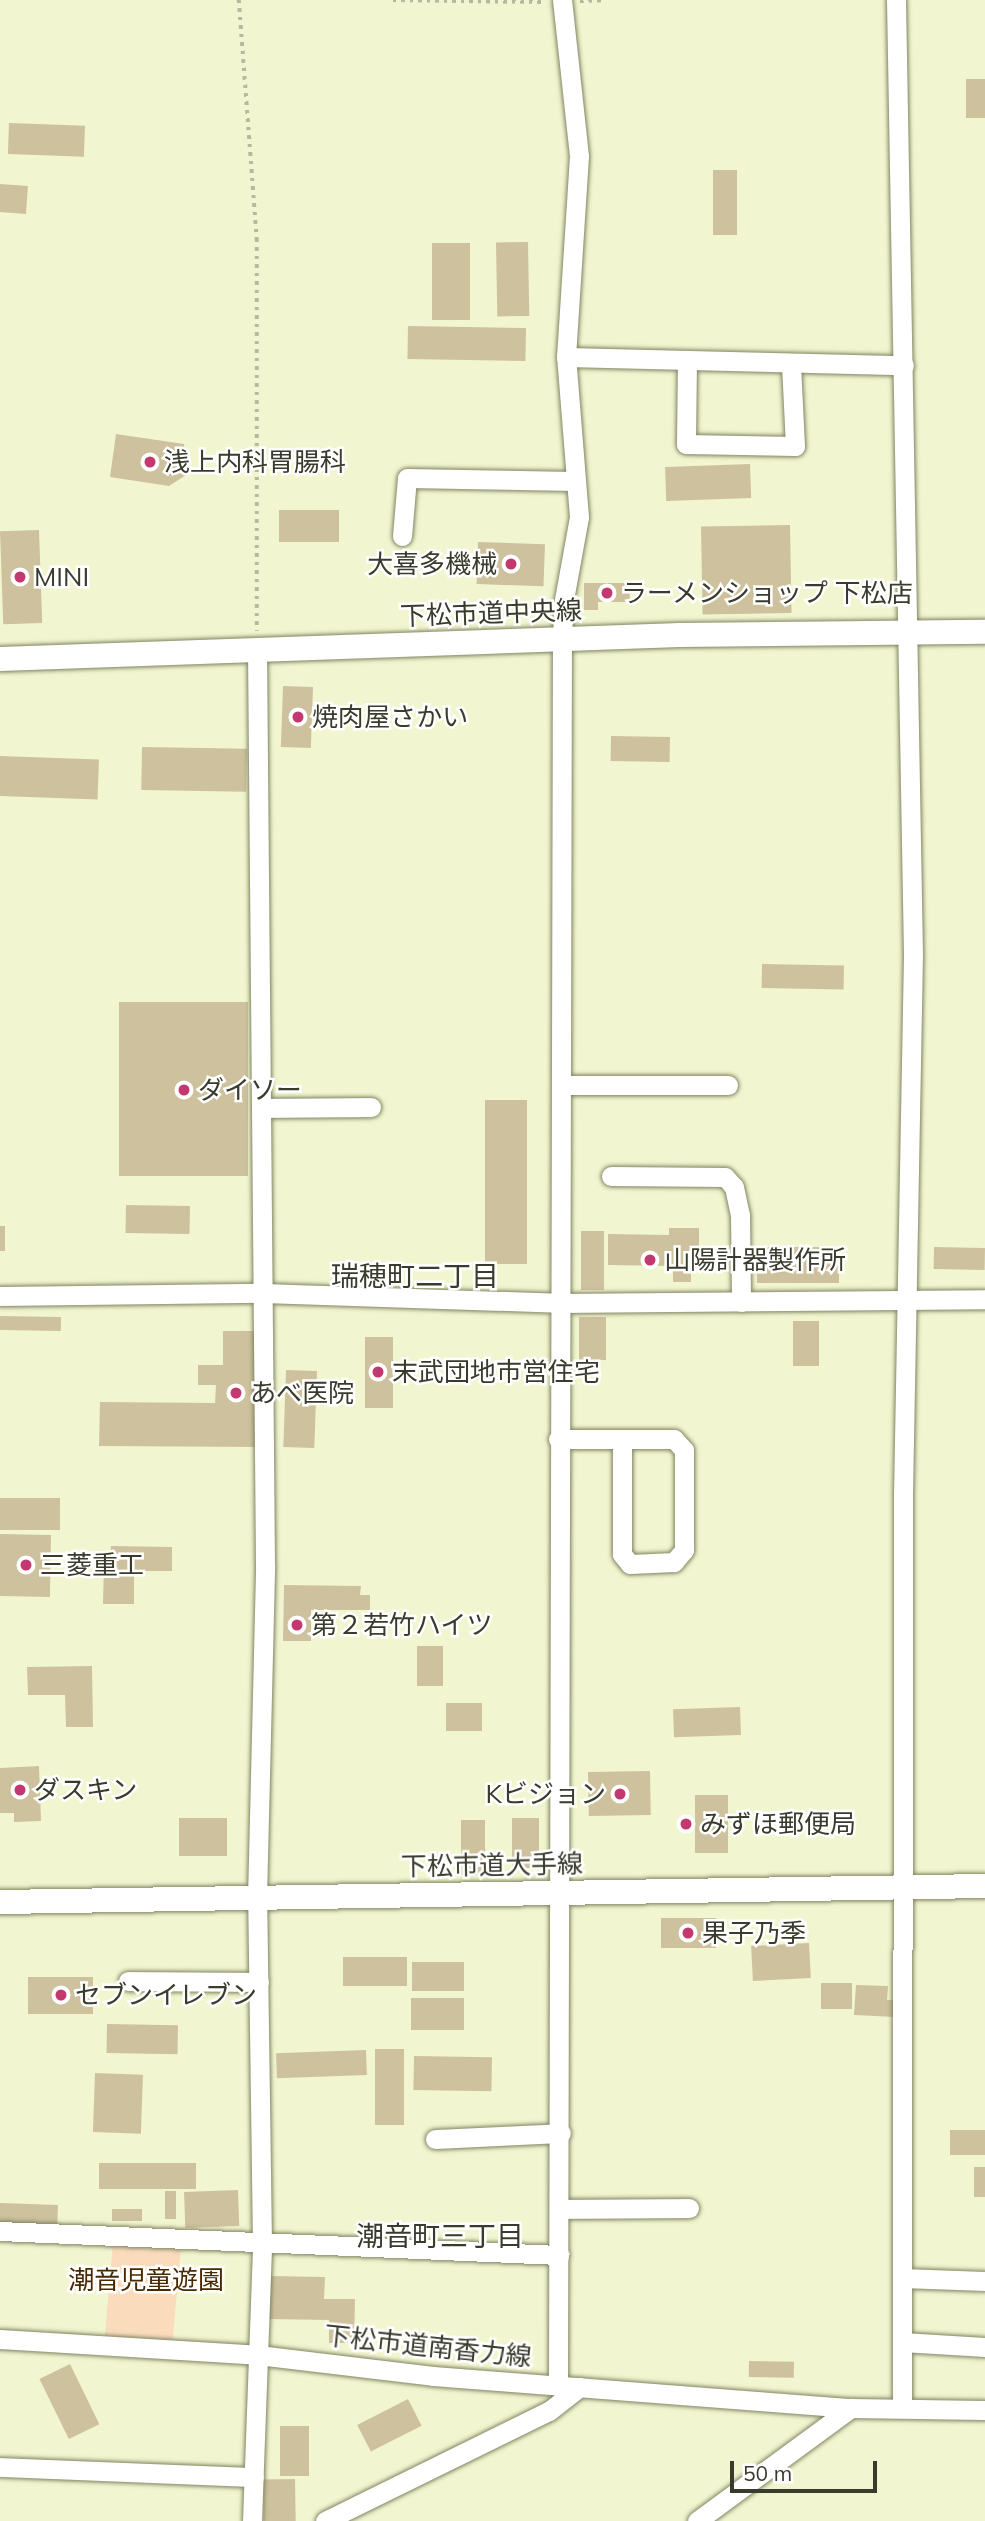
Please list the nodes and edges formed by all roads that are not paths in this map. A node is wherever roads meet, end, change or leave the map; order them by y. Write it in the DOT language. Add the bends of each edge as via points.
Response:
graph roads {
  1 [pos="896,0"];
  2 [pos="562,1"];
  3 [pos="566,357"];
  4 [pos="687,360"];
  5 [pos="791,364"];
  6 [pos="904,365"];
  7 [pos="575,481"];
  8 [pos="402,537"];
  9 [pos="985,632"];
  10 [pos="909,633"];
  11 [pos="562,641"];
  12 [pos="257,651"];
  13 [pos="0,659"];
  14 [pos="729,1085"];
  15 [pos="563,1086"];
  16 [pos="371,1107"];
  17 [pos="263,1108"];
  18 [pos="611,1175"];
  19 [pos="263,1293"];
  20 [pos="0,1296"];
  21 [pos="985,1299"];
  22 [pos="905,1300"];
  23 [pos="741,1302"];
  24 [pos="558,1303"];
  25 [pos="622,1438"];
  26 [pos="558,1439"];
  27 [pos="985,1886"];
  28 [pos="902,1889"];
  29 [pos="559,1893"];
  30 [pos="257,1899"];
  31 [pos="0,1902"];
  32 [pos="128,1981"];
  33 [pos="259,1982"];
  34 [pos="561,2133"];
  35 [pos="435,2139"];
  36 [pos="689,2208"];
  37 [pos="559,2209"];
  38 [pos="0,2231"];
  39 [pos="262,2244"];
  40 [pos="559,2255"];
  41 [pos="902,2278"];
  42 [pos="985,2281"];
  43 [pos="0,2339"];
  44 [pos="902,2343"];
  45 [pos="985,2347"];
  46 [pos="258,2354"];
  47 [pos="558,2385"];
  48 [pos="580,2387"];
  49 [pos="902,2406"];
  50 [pos="851,2409"];
  51 [pos="985,2410"];
  52 [pos="0,2467"];
  53 [pos="254,2477"];
  54 [pos="252,2521"];
  55 [pos="326,2521"];
  56 [pos="697,2521"];
  1 -- 6 [label="street"];
  2 -- 3 [label="street" via="579,156"];
  3 -- 4 [label="street"];
  3 -- 7 [label="street"];
  4 -- 5 [label="street"];
  4 -- 5 [label="street" via="686,444 795,446"];
  5 -- 6 [label="street"];
  6 -- 10 [label="street"];
  7 -- 8 [label="street" via="407,478"];
  7 -- 11 [label="street" via="579,517 562,605"];
  9 -- 10 [label="street, 下松市道中央線"];
  10 -- 11 [label="street, 下松市道中央線"];
  10 -- 22 [label="street" via="913,954"];
  11 -- 12 [label="street, 下松市道中央線"];
  11 -- 15 [label="street"];
  12 -- 13 [label="street, 下松市道中央線"];
  12 -- 17 [label="street"];
  14 -- 15 [label="street"];
  15 -- 24 [label="street"];
  16 -- 17 [label="street"];
  17 -- 19 [label="street"];
  18 -- 23 [label="street" via="726,1177 734,1187 740,1215"];
  19 -- 20 [label="street"];
  19 -- 24 [label="street"];
  19 -- 30 [label="street" via="265,1565"];
  21 -- 22 [label="street"];
  22 -- 23 [label="street"];
  22 -- 28 [label="street"];
  23 -- 24 [label="street"];
  24 -- 26 [label="street"];
  25 -- 25 [label="street" via="622,1554 630,1564 674,1562 684,1550 684,1450 674,1439"];
  25 -- 26 [label="street"];
  26 -- 29 [label="street"];
  27 -- 28 [label="street, 下松市道大手線"];
  28 -- 29 [label="street, 下松市道大手線"];
  28 -- 41 [label="street"];
  29 -- 30 [label="street, 下松市道大手線"];
  29 -- 34 [label="street"];
  30 -- 31 [label="street, 下松市道大手線"];
  30 -- 33 [label="street"];
  32 -- 33 [label="street"];
  33 -- 39 [label="street"];
  34 -- 35 [label="street"];
  34 -- 37 [label="street"];
  36 -- 37 [label="street"];
  37 -- 40 [label="street"];
  38 -- 39 [label="street"];
  39 -- 40 [label="street"];
  39 -- 46 [label="street"];
  40 -- 47 [label="street"];
  41 -- 42 [label="street"];
  41 -- 44 [label="street"];
  43 -- 46 [label="street, 下松市道南香力線"];
  44 -- 45 [label="street"];
  44 -- 49 [label="street"];
  46 -- 47 [label="street, 下松市道南香力線" via="433,2376"];
  46 -- 53 [label="street"];
  47 -- 48 [label="street, 下松市道南香力線"];
  48 -- 50 [label="street, 下松市道南香力線"];
  48 -- 55 [label="street" via="549,2411"];
  49 -- 50 [label="street, 下松市道南香力線"];
  49 -- 51 [label="street, 下松市道南香力線"];
  50 -- 56 [label="street"];
  52 -- 53 [label="street"];
  53 -- 54 [label="street"];
}
